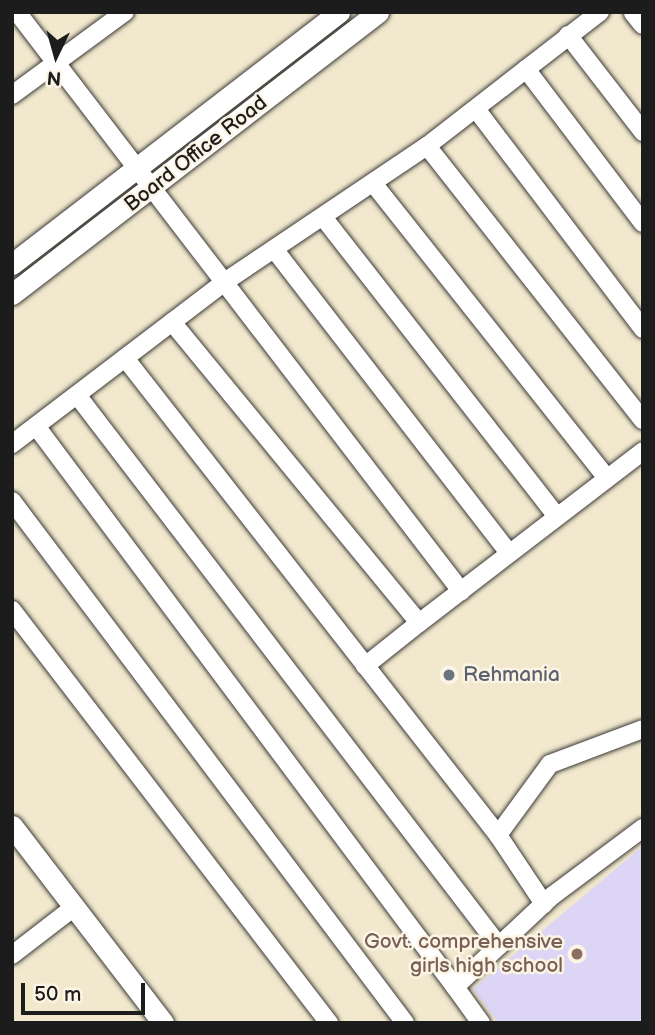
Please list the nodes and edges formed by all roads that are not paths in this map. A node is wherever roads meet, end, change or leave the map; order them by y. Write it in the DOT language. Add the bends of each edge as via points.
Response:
graph roads {
  1 [pos="17,12"];
  2 [pos="125,12"];
  3 [pos="339,12"];
  4 [pos="378,12"];
  5 [pos="600,12"];
  6 [pos="634,12"];
  7 [pos="101,19"];
  8 [pos="643,23"];
  9 [pos="568,35"];
  10 [pos="55,63"];
  11 [pos="526,69"];
  12 [pos="12,95"];
  13 [pos="475,109"];
  14 [pos="643,132"];
  15 [pos="427,146"];
  16 [pos="133,168"];
  17 [pos="373,183"];
  18 [pos="150,190"];
  19 [pos="323,217"];
  20 [pos="643,223"];
  21 [pos="274,250"];
  22 [pos="12,264"];
  23 [pos="223,283"];
  24 [pos="12,294"];
  25 [pos="172,322"];
  26 [pos="643,329"];
  27 [pos="125,358"];
  28 [pos="77,395"];
  29 [pos="643,420"];
  30 [pos="36,426"];
  31 [pos="12,444"];
  32 [pos="643,451"];
  33 [pos="606,477"];
  34 [pos="12,500"];
  35 [pos="556,515"];
  36 [pos="509,553"];
  37 [pos="461,591"];
  38 [pos="12,610"];
  39 [pos="419,623"];
  40 [pos="365,666"];
  41 [pos="643,729"];
  42 [pos="12,826"];
  43 [pos="643,828"];
  44 [pos="498,835"];
  45 [pos="544,904"];
  46 [pos="74,907"];
  47 [pos="499,946"];
  48 [pos="12,955"];
  49 [pos="455,988"];
  50 [pos="163,1023"];
  51 [pos="329,1023"];
  52 [pos="405,1023"];
  53 [pos="481,1023"];
  1 -- 10 [label="street"];
  2 -- 7 [label="street"];
  3 -- 16 [label="street, Board Office Road"];
  4 -- 18 [label="street, Board Office Road"];
  5 -- 9 [label="street"];
  6 -- 8 [label="street"];
  7 -- 10 [label="street"];
  9 -- 11 [label="street"];
  9 -- 14 [label="street"];
  10 -- 12 [label="street"];
  10 -- 16 [label="street"];
  11 -- 13 [label="street"];
  11 -- 20 [label="street"];
  13 -- 15 [label="street"];
  13 -- 26 [label="street"];
  15 -- 17 [label="street"];
  15 -- 29 [label="street"];
  16 -- 18 [label="street"];
  16 -- 22 [label="street, Board Office Road"];
  17 -- 19 [label="street"];
  17 -- 33 [label="street"];
  18 -- 23 [label="street"];
  18 -- 24 [label="street, Board Office Road"];
  19 -- 21 [label="street"];
  19 -- 35 [label="street"];
  21 -- 23 [label="street"];
  21 -- 36 [label="street"];
  23 -- 25 [label="street"];
  23 -- 37 [label="street"];
  25 -- 27 [label="street"];
  25 -- 39 [label="street"];
  27 -- 28 [label="street"];
  27 -- 40 [label="street"];
  28 -- 30 [label="street"];
  28 -- 47 [label="street"];
  30 -- 31 [label="street"];
  30 -- 49 [label="street"];
  32 -- 33 [label="street"];
  33 -- 35 [label="street"];
  34 -- 52 [label="street"];
  35 -- 36 [label="street"];
  36 -- 37 [label="street"];
  37 -- 39 [label="street"];
  38 -- 51 [label="street"];
  39 -- 40 [label="street"];
  40 -- 44 [label="street"];
  41 -- 44 [label="street" via="550,764"];
  42 -- 46 [label="street"];
  43 -- 45 [label="street"];
  44 -- 45 [label="street"];
  45 -- 47 [label="street"];
  46 -- 48 [label="street"];
  46 -- 50 [label="street"];
  47 -- 49 [label="street"];
  49 -- 53 [label="street"];
}
